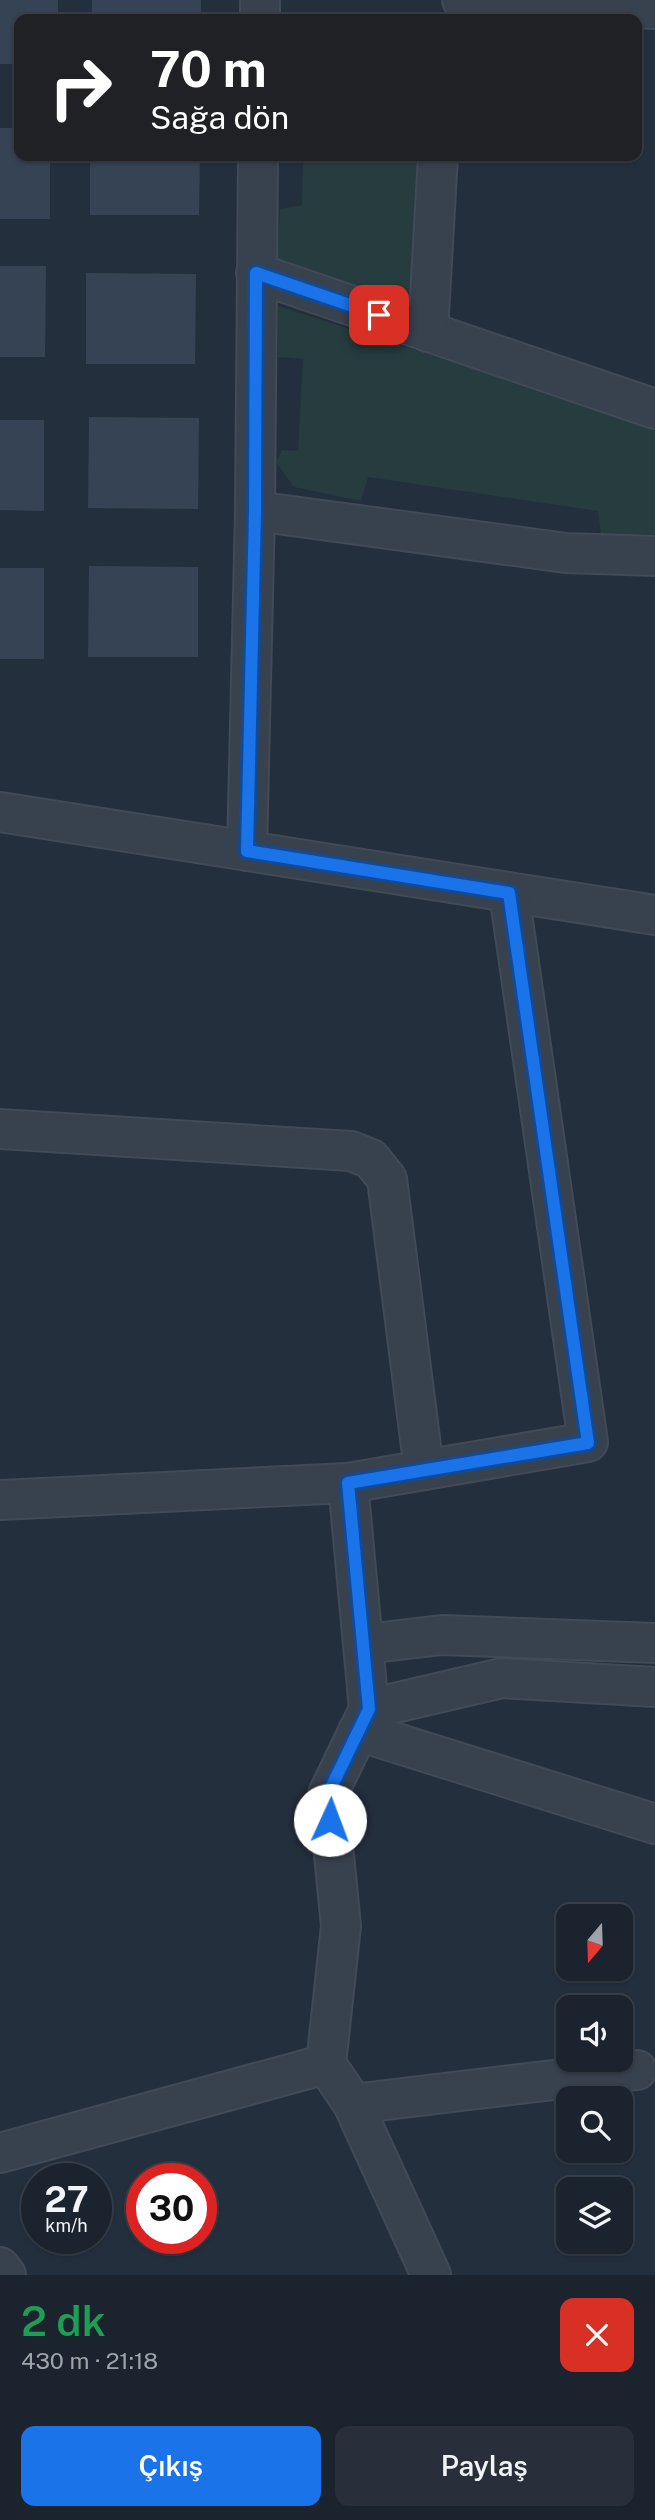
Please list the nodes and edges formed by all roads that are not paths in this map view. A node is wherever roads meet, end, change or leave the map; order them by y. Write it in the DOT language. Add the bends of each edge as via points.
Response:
graph roads {
  1 [pos="462,0"];
  2 [pos="655,9"];
  3 [pos="258,161"];
  4 [pos="438,161"];
  5 [pos="256,273"];
  6 [pos="428,332"];
  7 [pos="655,409"];
  8 [pos="255,512"];
  9 [pos="655,556"];
  10 [pos="0,812"];
  11 [pos="247,851"];
  12 [pos="509,893"];
  13 [pos="655,915"];
  14 [pos="0,1129"];
  15 [pos="424,1471"];
  16 [pos="348,1483"];
  17 [pos="0,1500"];
  18 [pos="655,1643"];
  19 [pos="365,1644"];
  20 [pos="655,1687"];
  21 [pos="364,1720"];
  22 [pos="655,1824"];
  23 [pos="326,2064"];
  24 [pos="637,2070"];
  25 [pos="353,2104"];
  26 [pos="0,2152"];
  27 [pos="0,2267"];
  28 [pos="6,2275"];
  29 [pos="431,2275"];
  1 -- 2 [label="street"];
  3 -- 5 [label="street"];
  4 -- 6 [label="street"];
  5 -- 6 [label="street"];
  5 -- 8 [label="street"];
  6 -- 7 [label="street"];
  8 -- 9 [label="street" via="566,553"];
  8 -- 11 [label="street"];
  10 -- 11 [label="street"];
  11 -- 12 [label="street"];
  12 -- 13 [label="street"];
  12 -- 15 [label="street" via="588,1443"];
  14 -- 15 [label="street" via="351,1151 371,1159 387,1179"];
  15 -- 16 [label="street"];
  16 -- 17 [label="street"];
  16 -- 19 [label="street"];
  18 -- 19 [label="street" via="442,1635"];
  19 -- 21 [label="street"];
  20 -- 21 [label="street" via="502,1678"];
  21 -- 22 [label="street"];
  21 -- 23 [label="street" via="328,1794 341,1926"];
  23 -- 25 [label="street"];
  23 -- 26 [label="street"];
  24 -- 25 [label="street"];
  25 -- 29 [label="street"];
  27 -- 28 [label="street"];
}
